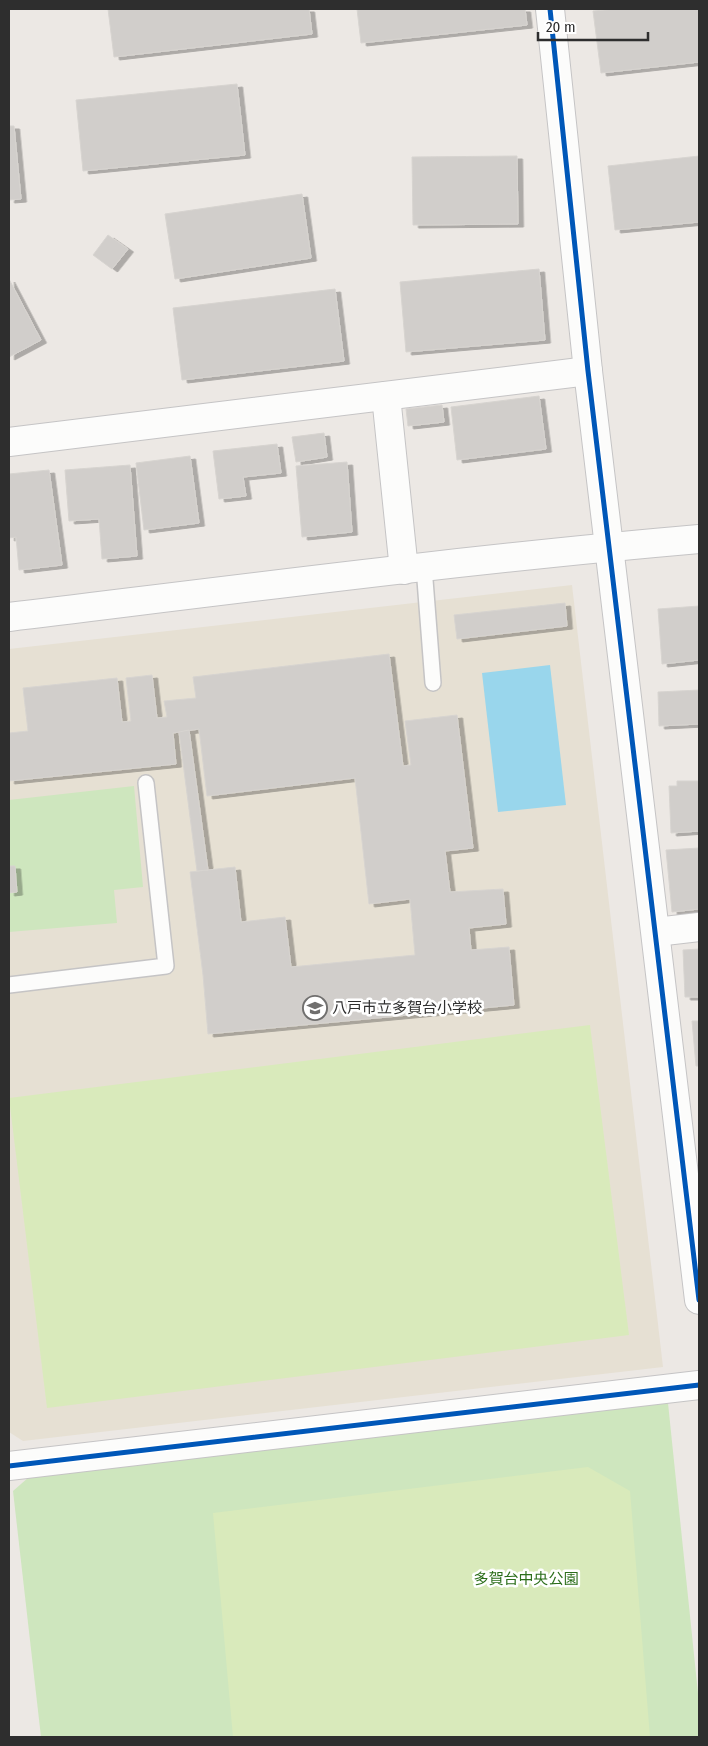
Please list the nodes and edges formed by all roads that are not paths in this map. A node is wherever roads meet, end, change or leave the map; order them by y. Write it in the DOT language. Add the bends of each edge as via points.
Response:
graph roads {
  1 [pos="550,9"];
  2 [pos="588,371"];
  3 [pos="386,396"];
  4 [pos="9,442"];
  5 [pos="699,539"];
  6 [pos="610,547"];
  7 [pos="414,568"];
  8 [pos="9,617"];
  9 [pos="433,682"];
  10 [pos="146,783"];
  11 [pos="699,927"];
  12 [pos="656,932"];
  13 [pos="9,985"];
  14 [pos="688,1116"];
  15 [pos="699,1300"];
  16 [pos="699,1385"];
  17 [pos="9,1466"];
  1 -- 2 [label="street"];
  2 -- 3 [label="street"];
  2 -- 6 [label="street"];
  3 -- 4 [label="street"];
  3 -- 7 [label="street"];
  5 -- 6 [label="street"];
  6 -- 7 [label="street"];
  6 -- 12 [label="street"];
  7 -- 8 [label="street"];
  7 -- 9 [label="lane"];
  10 -- 13 [label="lane" via="166,966"];
  11 -- 12 [label="street"];
  12 -- 14 [label="street"];
  14 -- 15 [label="street"];
  16 -- 17 [label="street"];
}
